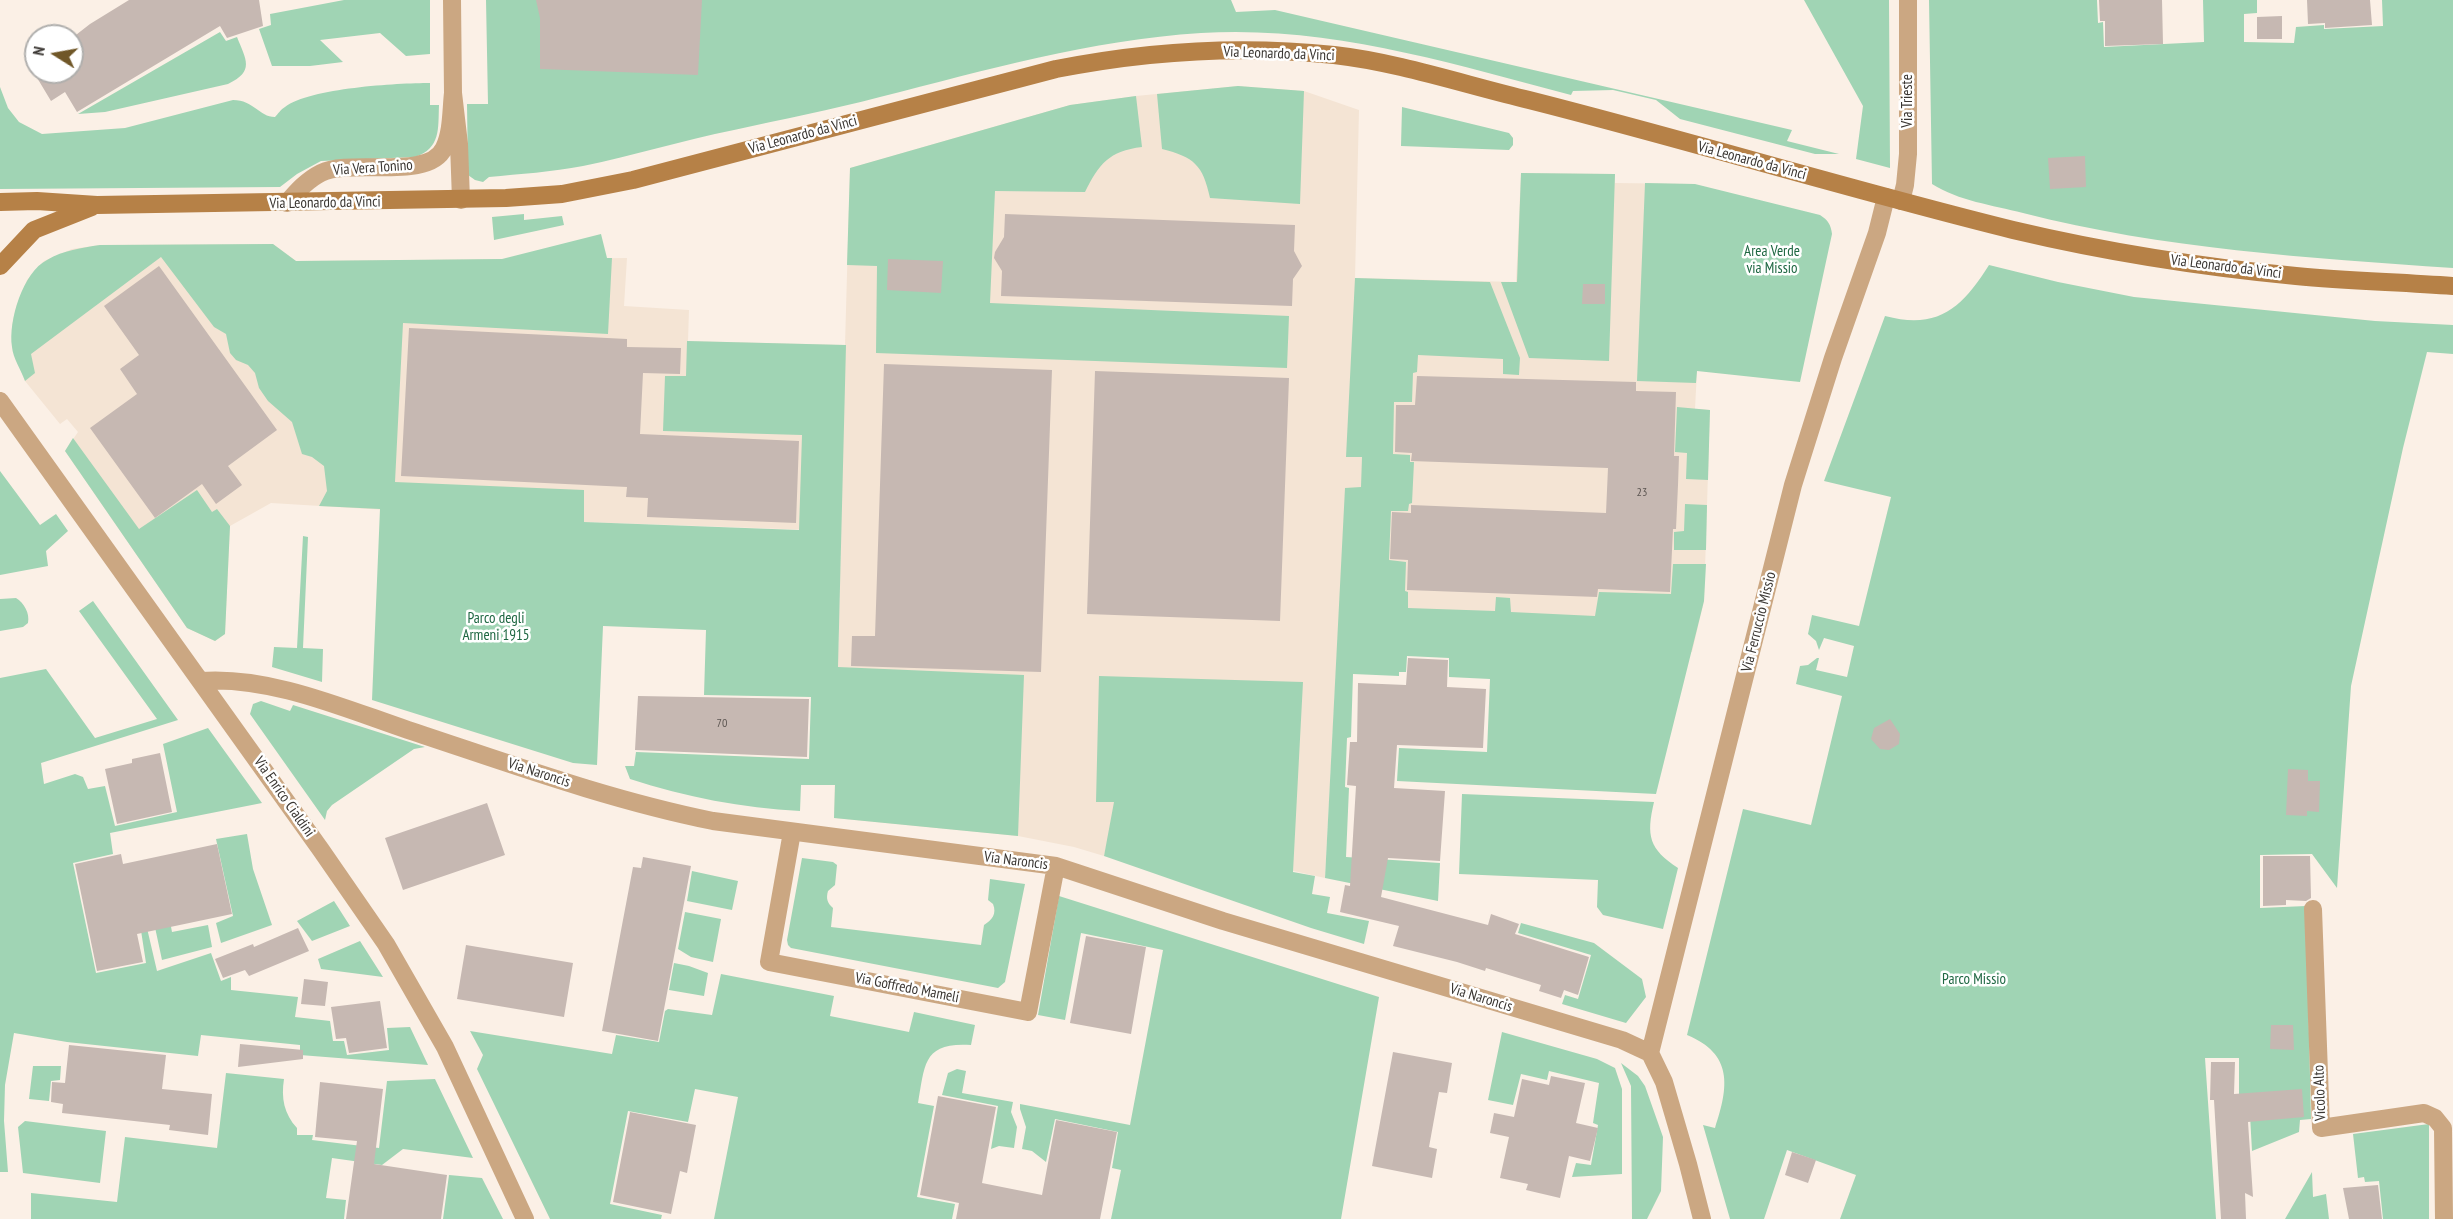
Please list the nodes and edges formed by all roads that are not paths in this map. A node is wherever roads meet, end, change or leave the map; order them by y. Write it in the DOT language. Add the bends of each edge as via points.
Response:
graph roads {
  1 [pos="452,0"];
  2 [pos="1908,0"];
  3 [pos="453,93"];
  4 [pos="1893,199"];
  5 [pos="461,200"];
  6 [pos="0,202"];
  7 [pos="287,203"];
  8 [pos="97,205"];
  9 [pos="0,266"];
  10 [pos="2453,286"];
  11 [pos="0,401"];
  12 [pos="201,681"];
  13 [pos="792,832"];
  14 [pos="1056,866"];
  15 [pos="2313,909"];
  16 [pos="1650,1053"];
  17 [pos="1697,1201"];
  18 [pos="525,1219"];
  19 [pos="1692,1219"];
  20 [pos="1702,1219"];
  21 [pos="2444,1219"];
  1 -- 3 [label="street, Via Vera Tonino"];
  2 -- 4 [label="street, Via Trieste" via="1908,154 1905,184"];
  3 -- 5 [label="street, Via Vera Tonino"];
  3 -- 7 [label="street, Via Vera Tonino" via="449,132 437,158 423,165 322,172 302,185"];
  4 -- 5 [label="street, Via Leonardo da Vinci" via="1388,65 1337,55 1236,50 1172,52 1086,63 633,180 562,194"];
  4 -- 10 [label="street, Via Leonardo da Vinci" via="2076,245 2190,263 2296,276"];
  4 -- 16 [label="street, Via Ferruccio Missio" via="1876,233 1793,485"];
  5 -- 7 [label="street, Via Leonardo da Vinci"];
  6 -- 8 [label="street, Via Leonardo da Vinci"];
  7 -- 8 [label="street, Via Leonardo da Vinci"];
  8 -- 9 [label="street, Via Leonardo da Vinci" via="34,230"];
  11 -- 12 [label="street, Via Enrico Cialdini"];
  12 -- 13 [label="street, Via Naroncis" via="256,682 661,810"];
  12 -- 18 [label="street, Via Enrico Cialdini" via="386,944 445,1047"];
  13 -- 14 [label="street, Via Naroncis"];
  13 -- 14 [label="street, Via Goffredo Mameli" via="769,962 1028,1012"];
  14 -- 16 [label="street, Via Naroncis" via="1223,921 1622,1040"];
  15 -- 21 [label="street, Vicolo Alto" via="2321,1128 2424,1113 2434,1118 2443,1128"];
  16 -- 17 [label="street" via="1664,1082"];
  17 -- 19 [label="street"];
  17 -- 20 [label="street"];
}
